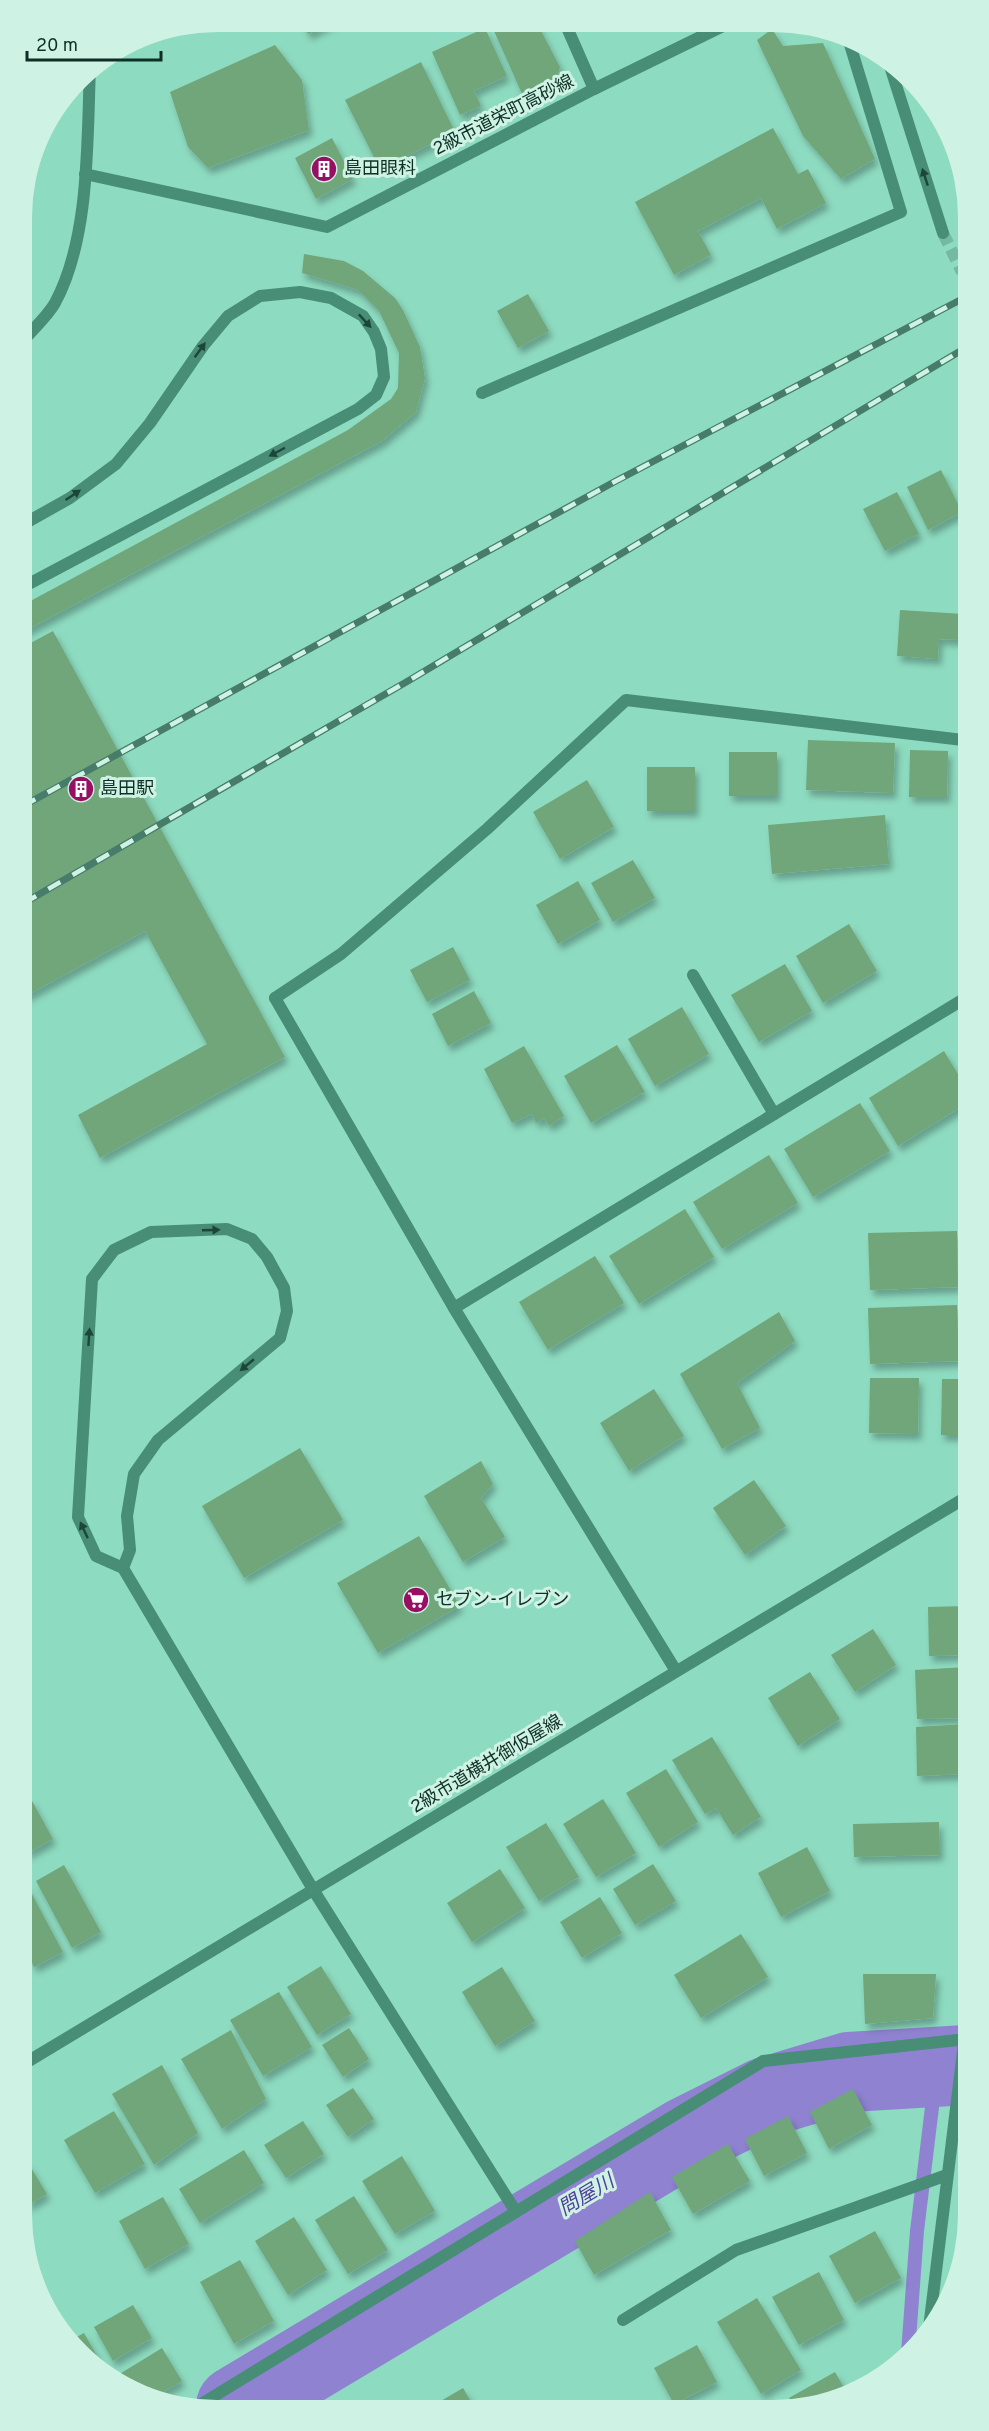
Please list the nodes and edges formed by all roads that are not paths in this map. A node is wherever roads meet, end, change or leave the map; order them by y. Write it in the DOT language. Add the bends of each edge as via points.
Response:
graph roads {
  1 [pos="570,32"];
  2 [pos="711,32"];
  3 [pos="852,50"];
  4 [pos="894,78"];
  5 [pos="89,83"];
  6 [pos="594,89"];
  7 [pos="86,174"];
  8 [pos="943,233"];
  9 [pos="32,330"];
  10 [pos="482,393"];
  11 [pos="32,519"];
  12 [pos="32,582"];
  13 [pos="958,739"];
  14 [pos="693,975"];
  15 [pos="958,1003"];
  16 [pos="774,1113"];
  17 [pos="454,1308"];
  18 [pos="957,1503"];
  19 [pos="123,1568"];
  20 [pos="676,1671"];
  21 [pos="314,1891"];
  22 [pos="957,2040"];
  23 [pos="32,2059"];
  24 [pos="957,2099"];
  25 [pos="947,2175"];
  26 [pos="516,2212"];
  27 [pos="931,2310"];
  28 [pos="623,2320"];
  29 [pos="209,2399"];
  1 -- 6 [label="street"];
  2 -- 6 [label="street, 2級市道栄町高砂線"];
  3 -- 10 [label="street" via="901,212"];
  8 -- 4 [label="street, one-way"];
  5 -- 7 [label="street"];
  6 -- 7 [label="street, 2級市道栄町高砂線" via="327,227"];
  7 -- 9 [label="street" via="74,259 54,305"];
  11 -- 12 [label="street, one-way" via="70,498 116,464 228,316 260,296 300,292 331,298 363,316 374,332 381,349 384,377 375,395 358,409"];
  13 -- 17 [label="street" via="626,700 487,829 342,954 274,998"];
  14 -- 16 [label="street"];
  15 -- 16 [label="street"];
  16 -- 17 [label="street"];
  17 -- 20 [label="street"];
  18 -- 20 [label="street, 2級市道横井御仮屋線"];
  19 -- 19 [label="street, one-way" via="96,1556 78,1517 92,1279 114,1250 152,1232 227,1229 252,1239 284,1288 287,1311 280,1338 158,1440 134,1474 127,1516 130,1550"];
  19 -- 21 [label="street"];
  20 -- 21 [label="street, 2級市道横井御仮屋線"];
  21 -- 23 [label="street, 2級市道横井御仮屋線"];
  21 -- 26 [label="street"];
  22 -- 26 [label="street" via="763,2061"];
  24 -- 25 [label="street"];
  25 -- 27 [label="street"];
  25 -- 28 [label="street" via="736,2250"];
  26 -- 29 [label="street"];
}
